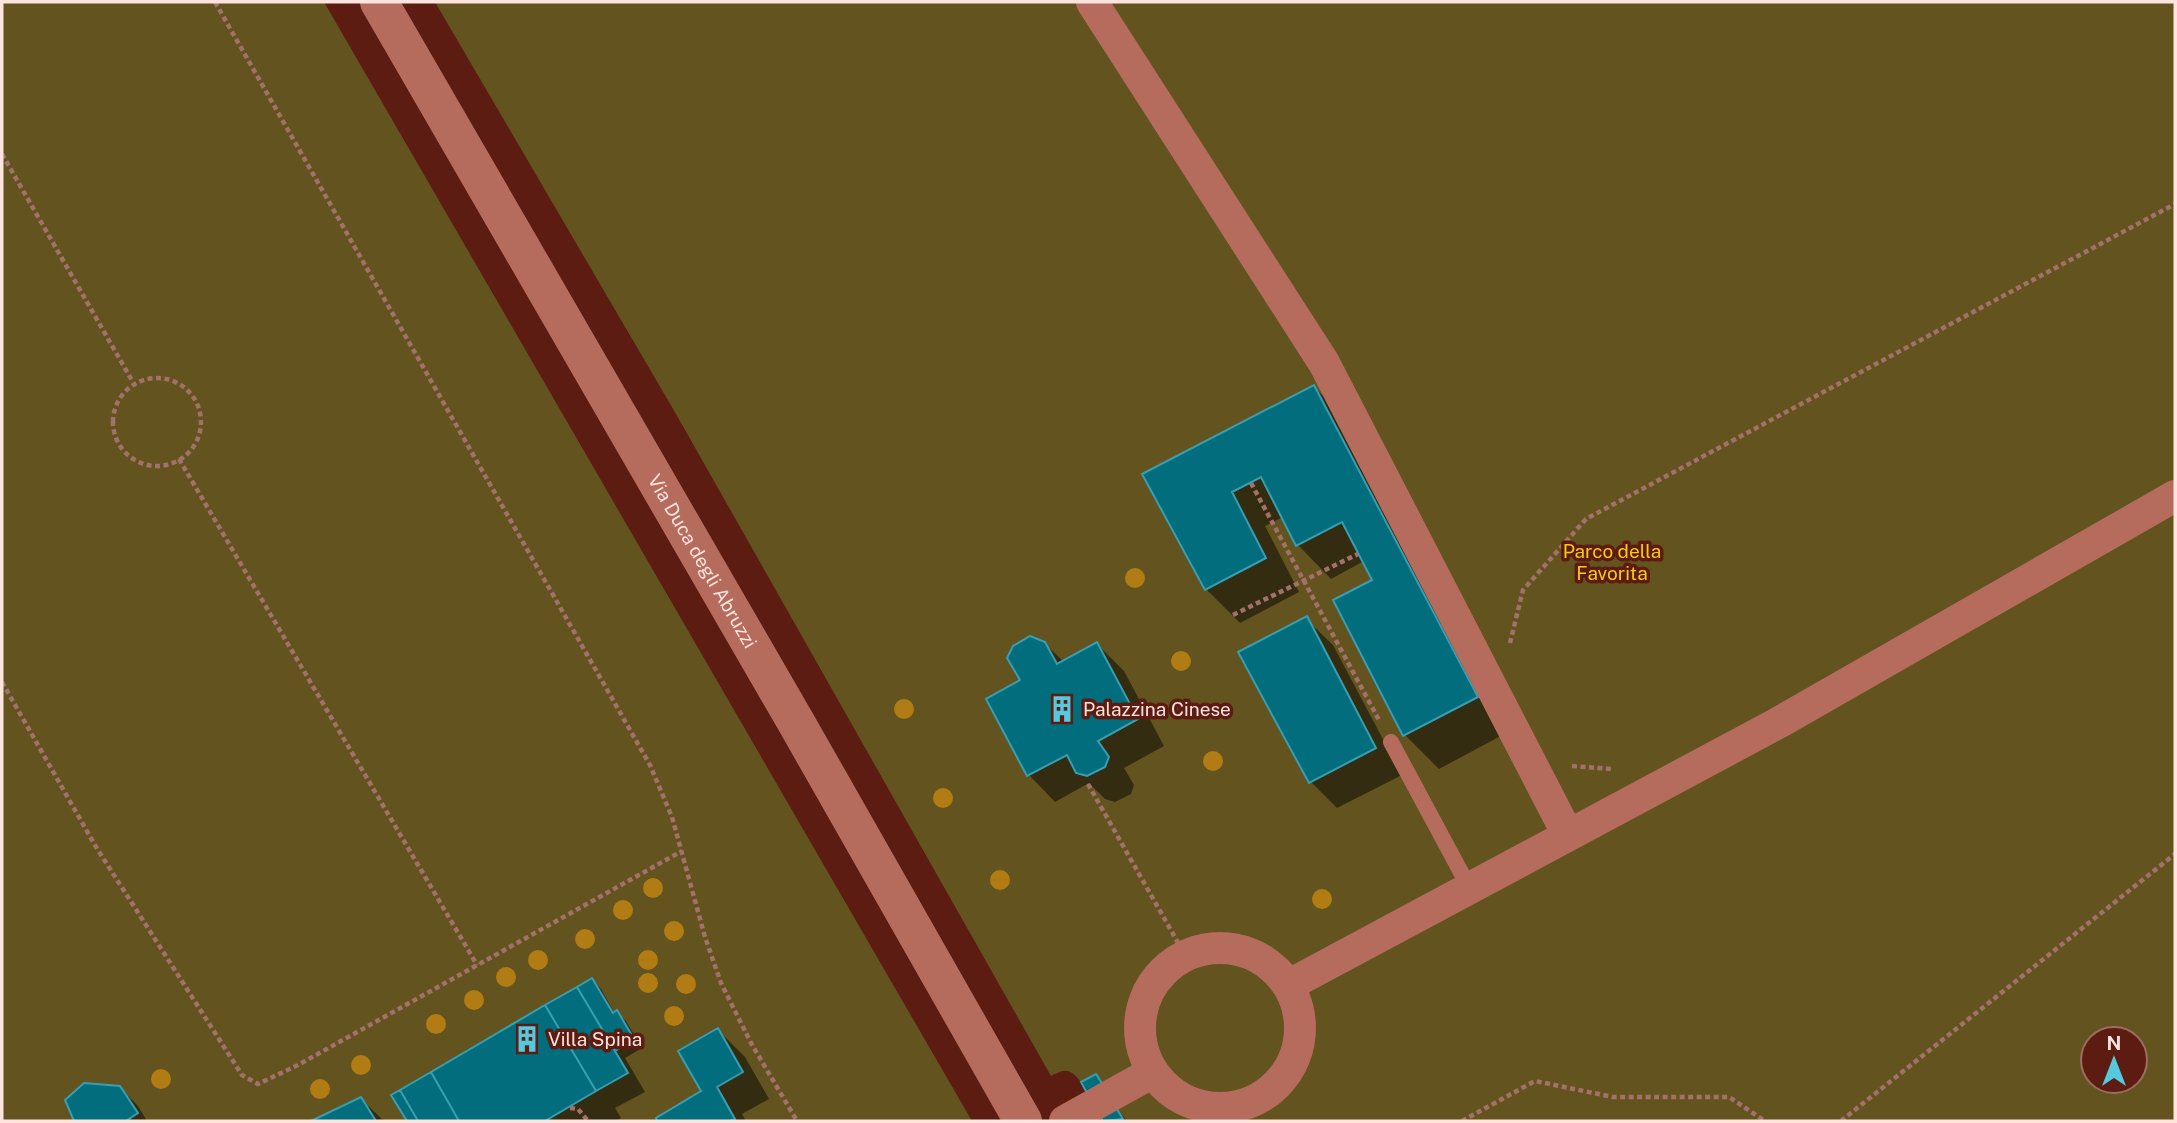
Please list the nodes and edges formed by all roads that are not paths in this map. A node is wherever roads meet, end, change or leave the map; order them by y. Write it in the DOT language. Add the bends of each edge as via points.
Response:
graph roads {
  1 [pos="379,2"];
  2 [pos="1092,2"];
  3 [pos="2175,496"];
  4 [pos="1391,742"];
  5 [pos="1568,835"];
  6 [pos="1470,889"];
  7 [pos="1289,985"];
  8 [pos="1153,1072"];
  9 [pos="1261,1111"];
  10 [pos="1023,1121"];
  11 [pos="1065,1121"];
  1 -- 10 [label="street, Via Duca degli Abruzzi"];
  2 -- 5 [label="street" via="1324,363"];
  3 -- 5 [label="street" via="1778,723"];
  4 -- 6 [label="lane"];
  5 -- 6 [label="street"];
  6 -- 7 [label="street"];
  7 -- 8 [label="street" via="1274,967 1254,954 1208,948 1185,955 1151,985 1142,1006 1139,1029"];
  7 -- 9 [label="street" via="1300,1010 1301,1038 1294,1063"];
  8 -- 9 [label="street" via="1187,1102"];
  8 -- 11 [label="street"];
}
